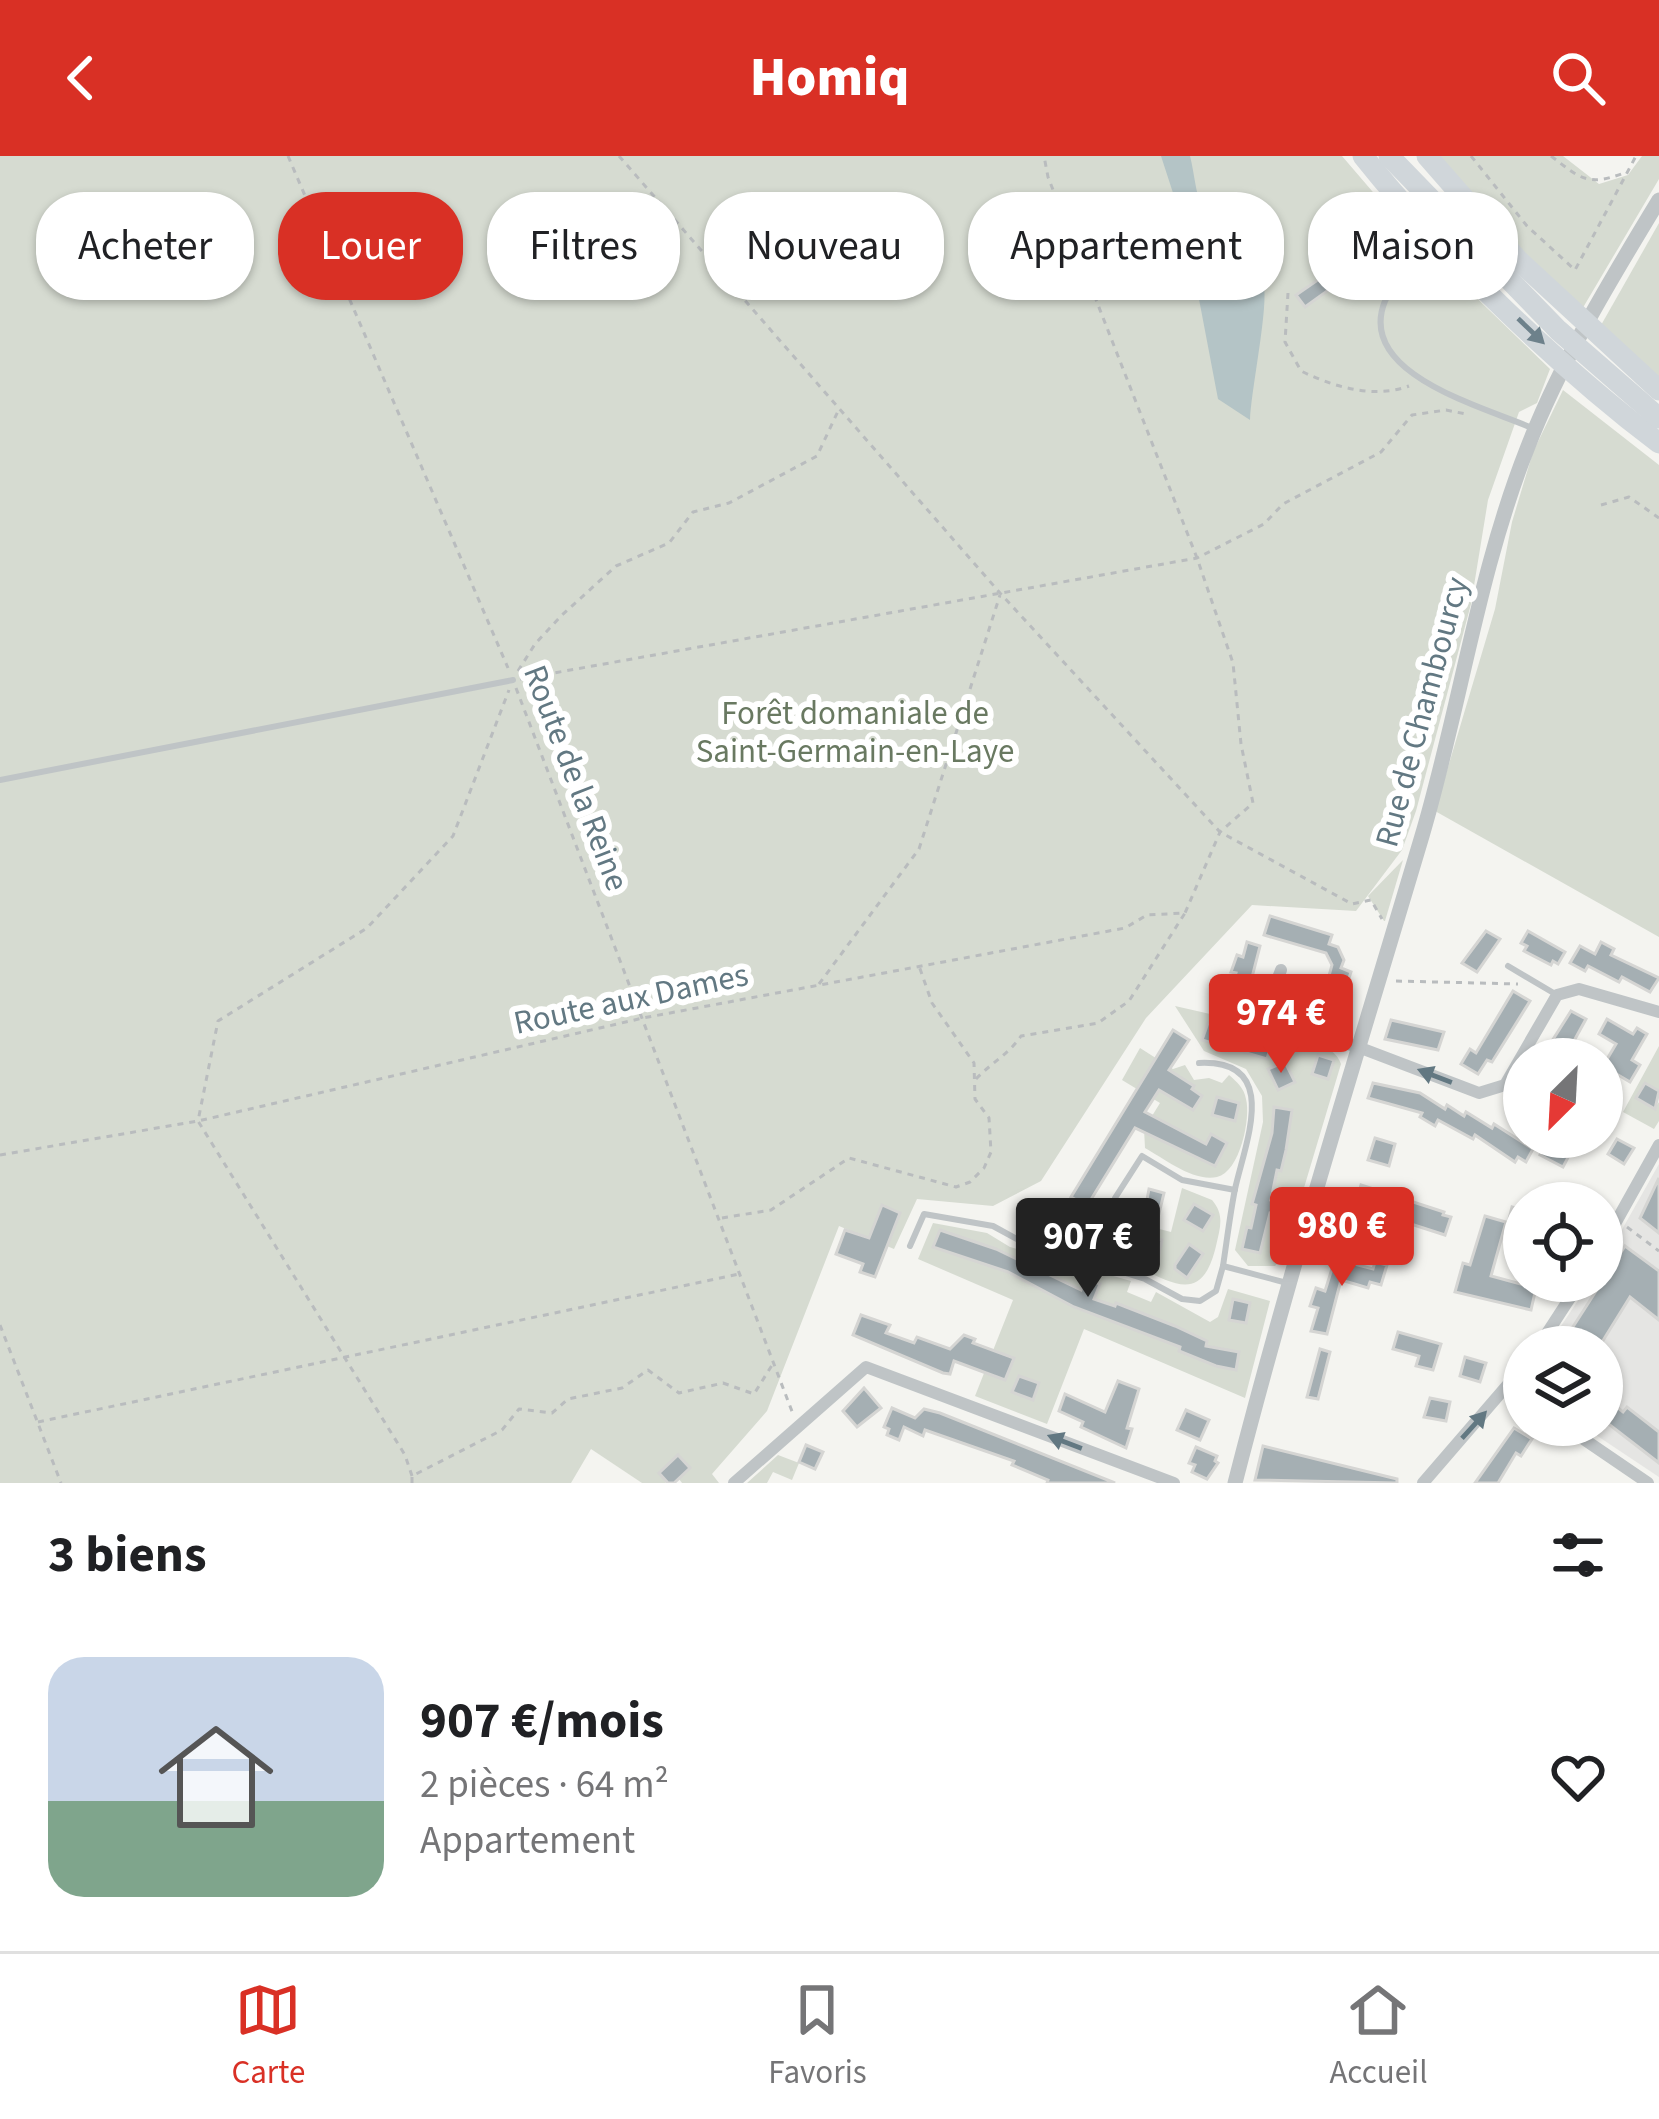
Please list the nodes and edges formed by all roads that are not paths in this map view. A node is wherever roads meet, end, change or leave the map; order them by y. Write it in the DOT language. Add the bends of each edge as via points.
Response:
graph roads {
  1 [pos="1363,156"];
  2 [pos="1389,156"];
  3 [pos="1427,156"];
  4 [pos="1396,192"];
  5 [pos="1659,200"];
  6 [pos="1385,300"];
  7 [pos="1500,300"];
  8 [pos="1659,391"];
  9 [pos="1659,418"];
  10 [pos="1535,430"];
  11 [pos="1659,443"];
  12 [pos="513,680"];
  13 [pos="0,780"];
  14 [pos="1508,966"];
  15 [pos="1281,970"];
  16 [pos="1557,995"];
  17 [pos="1659,1012"];
  18 [pos="1358,1047"];
  19 [pos="1199,1063"];
  20 [pos="1659,1145"];
  21 [pos="1235,1190"];
  22 [pos="1115,1198"];
  23 [pos="1623,1211"];
  24 [pos="910,1246"];
  25 [pos="1223,1266"];
  26 [pos="1287,1283"];
  27 [pos="1503,1400"];
  28 [pos="1594,1446"];
  29 [pos="734,1483"];
  30 [pos="1174,1483"];
  31 [pos="1235,1483"];
  32 [pos="1423,1483"];
  33 [pos="1648,1483"];
  1 -- 4 [label="highway"];
  2 -- 9 [label="highway" via="1558,330"];
  3 -- 8 [label="highway" via="1518,260"];
  5 -- 10 [label="street, Rue de Chambourcy"];
  6 -- 10 [label="lane" via="1387,348 1402,367"];
  7 -- 11 [label="highway, one-way"];
  10 -- 18 [label="street, Rue de Chambourcy" via="1504,514 1424,830"];
  12 -- 13 [label="lane"];
  14 -- 16 [label="lane"];
  15 -- 18 [label="street" via="1270,1001 1283,1024"];
  16 -- 17 [label="street" via="1579,989"];
  16 -- 18 [label="street, one-way" via="1504,1085 1492,1092"];
  18 -- 26 [label="street, Rue de Chambourcy"];
  19 -- 21 [label="lane" via="1218,1062 1249,1086 1256,1111"];
  20 -- 23 [label="street"];
  21 -- 22 [label="lane" via="1182,1180 1142,1156"];
  21 -- 25 [label="lane"];
  24 -- 25 [label="lane" via="924,1214 993,1226 1182,1299 1216,1292"];
  25 -- 26 [label="lane"];
  26 -- 31 [label="street, Rue de Chambourcy"];
  32 -- 27 [label="street, one-way"];
  28 -- 33 [label="street"];
  30 -- 29 [label="street, one-way" via="866,1366"];
}
